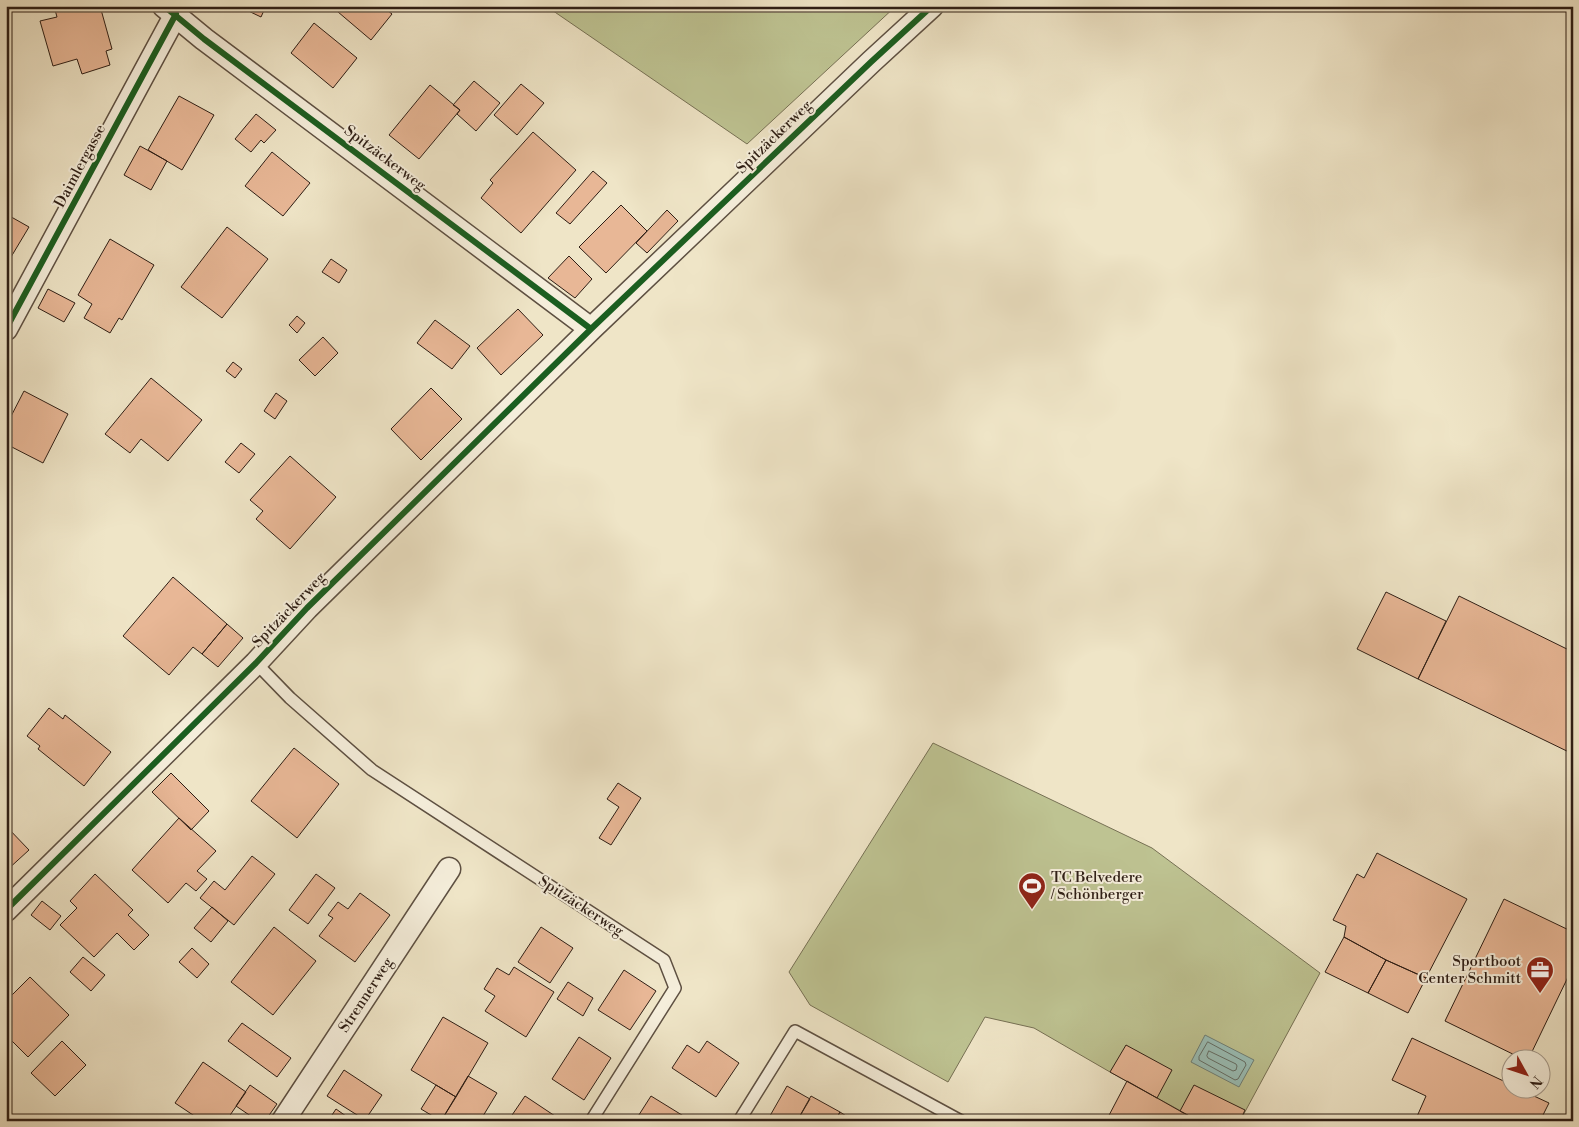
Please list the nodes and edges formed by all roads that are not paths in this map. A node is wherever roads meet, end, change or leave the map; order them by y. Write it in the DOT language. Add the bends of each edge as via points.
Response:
graph roads {
  1 [pos="932,6"];
  2 [pos="170,10"];
  3 [pos="6,329"];
  4 [pos="591,329"];
  5 [pos="256,662"];
  6 [pos="449,869"];
  7 [pos="6,910"];
  8 [pos="283,1121"];
  9 [pos="591,1121"];
  10 [pos="739,1121"];
  11 [pos="961,1121"];
  1 -- 4 [label="street, Spitzäckerweg"];
  2 -- 3 [label="street, Daimlergasse"];
  2 -- 4 [label="street, Spitzäckerweg" via="204,39"];
  4 -- 5 [label="street, Spitzäckerweg"];
  5 -- 7 [label="street, Spitzäckerweg"];
  5 -- 9 [label="lane, Spitzäckerweg" via="290,698 372,770 664,960 675,988"];
  6 -- 8 [label="street, Strennerweg"];
  10 -- 11 [label="lane" via="795,1031"];
}
